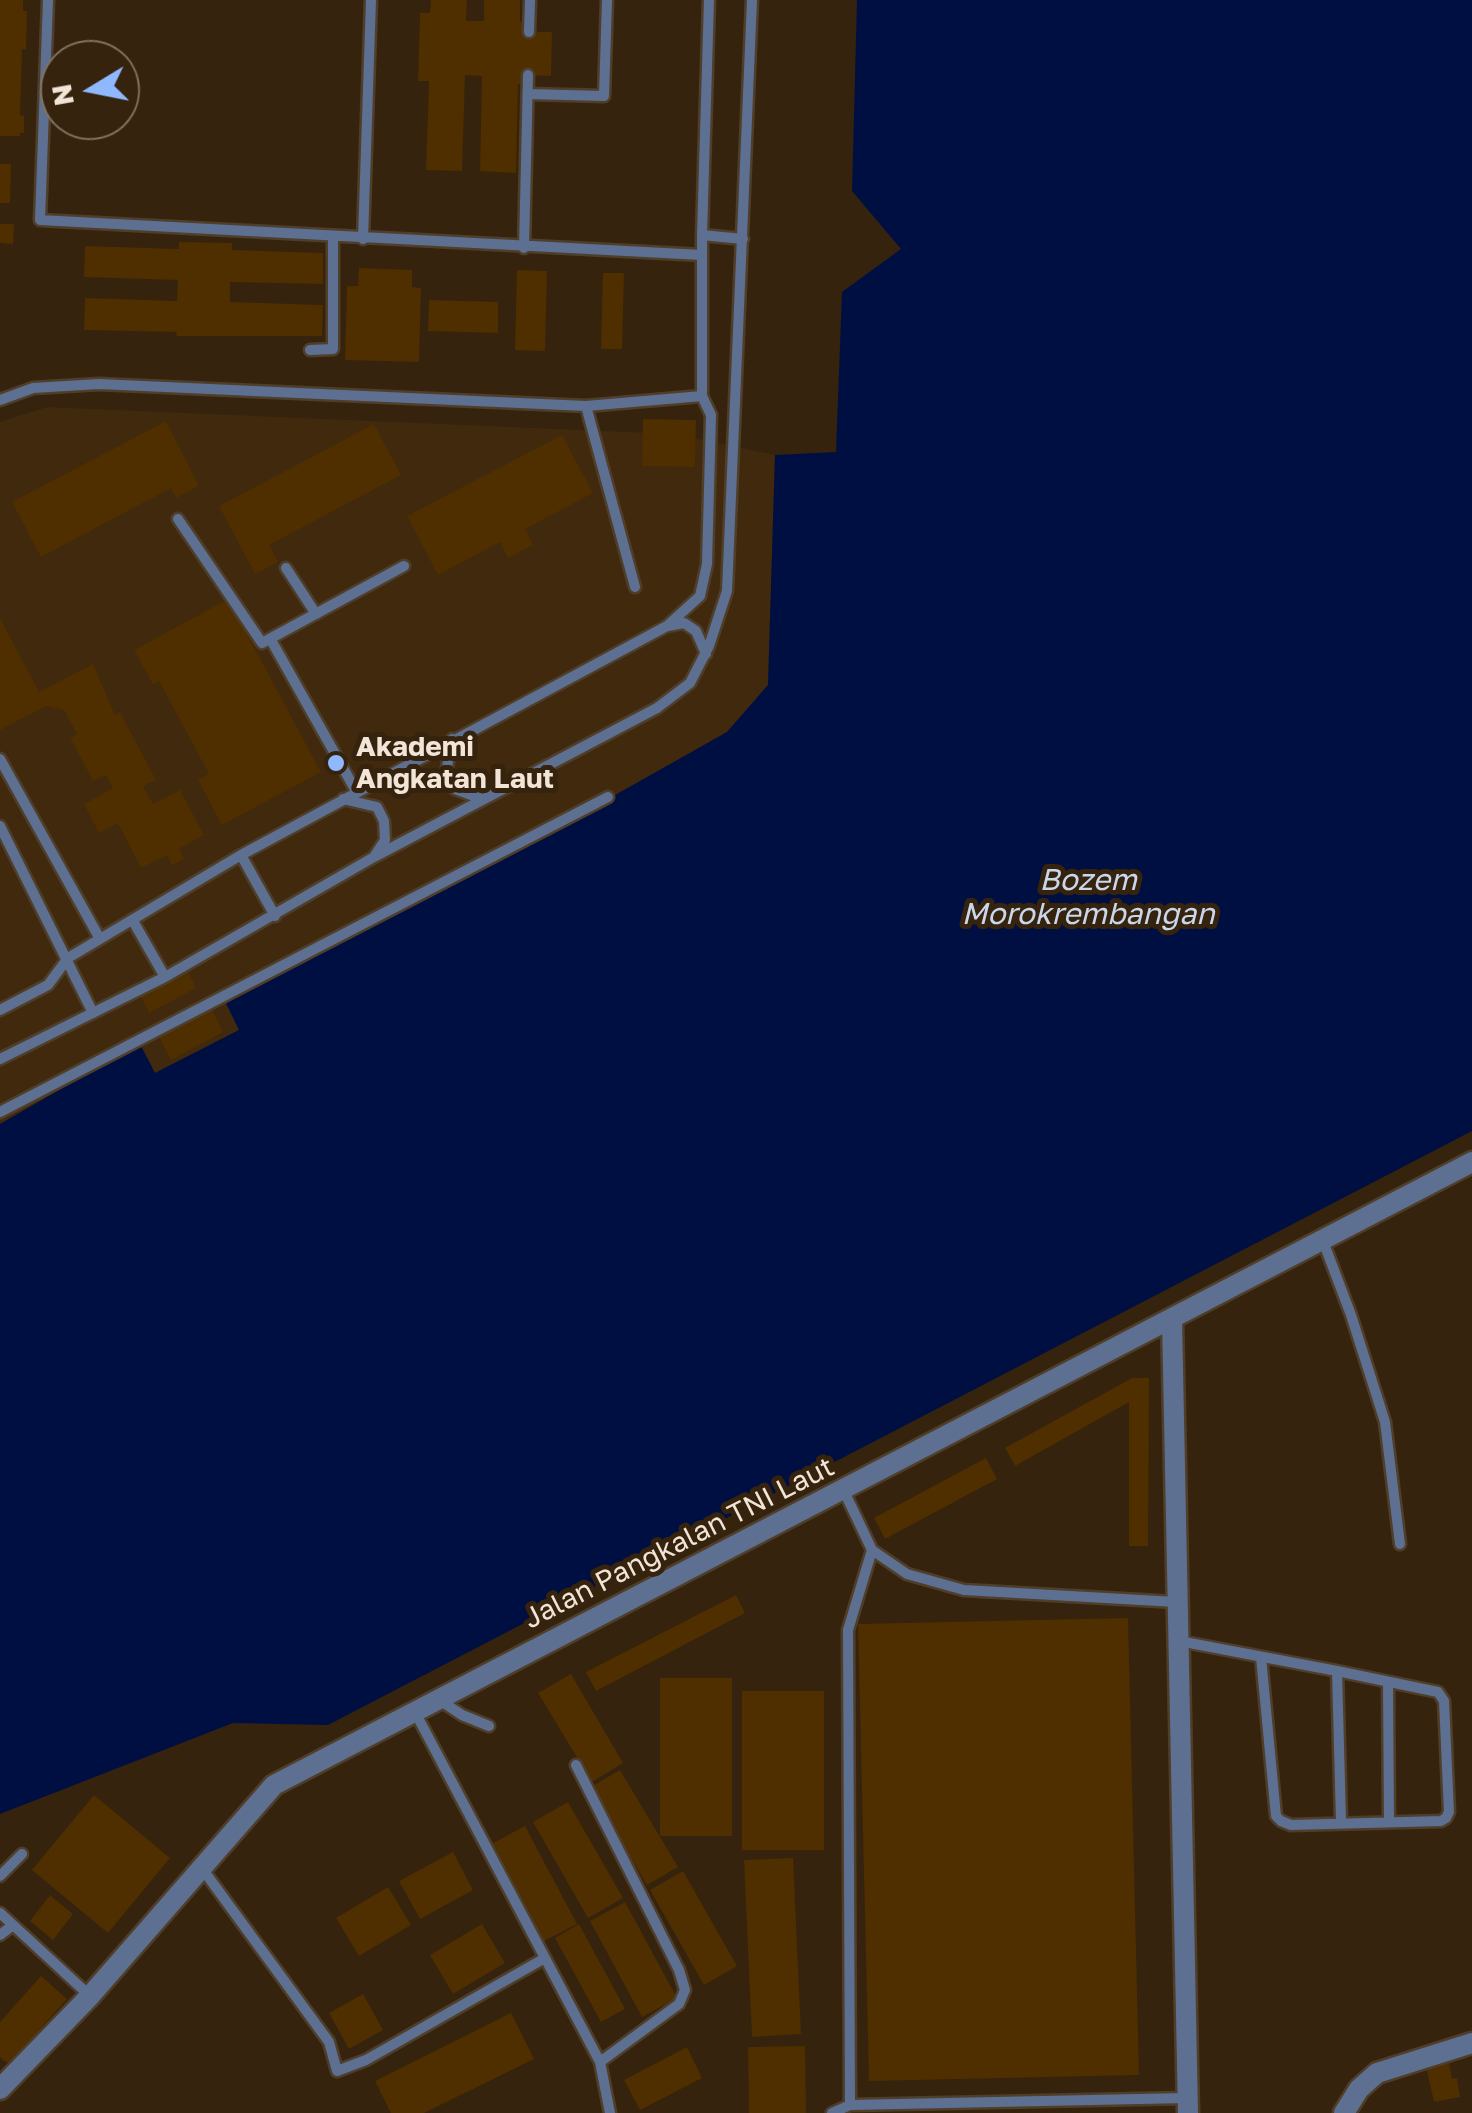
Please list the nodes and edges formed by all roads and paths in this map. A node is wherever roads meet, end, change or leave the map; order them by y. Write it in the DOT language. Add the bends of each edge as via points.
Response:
graph roads {
  1 [pos="48,0"];
  2 [pos="372,0"];
  3 [pos="530,0"];
  4 [pos="607,0"];
  5 [pos="709,0"];
  6 [pos="752,0"];
  7 [pos="530,32"];
  8 [pos="528,75"];
  9 [pos="528,94"];
  10 [pos="702,234"];
  11 [pos="333,237"];
  12 [pos="363,239"];
  13 [pos="743,239"];
  14 [pos="524,248"];
  15 [pos="702,255"];
  16 [pos="310,350"];
  17 [pos="702,396"];
  18 [pos="0,400"];
  19 [pos="586,406"];
  20 [pos="733,412"];
  21 [pos="711,415"];
  22 [pos="178,519"];
  23 [pos="404,566"];
  24 [pos="286,568"];
  25 [pos="634,587"];
  26 [pos="316,614"];
  27 [pos="666,626"];
  28 [pos="272,640"];
  29 [pos="706,654"];
  30 [pos="452,739"];
  31 [pos="0,759"];
  32 [pos="356,791"];
  33 [pos="608,797"];
  34 [pos="343,799"];
  35 [pos="482,799"];
  36 [pos="0,826"];
  37 [pos="241,855"];
  38 [pos="374,857"];
  39 [pos="275,916"];
  40 [pos="133,921"];
  41 [pos="100,939"];
  42 [pos="68,958"];
  43 [pos="165,977"];
  44 [pos="0,1010"];
  45 [pos="93,1013"];
  46 [pos="0,1060"];
  47 [pos="0,1112"];
  48 [pos="1472,1162"];
  49 [pos="1323,1241"];
  50 [pos="1172,1318"];
  51 [pos="842,1490"];
  52 [pos="1400,1544"];
  53 [pos="872,1550"];
  54 [pos="1176,1602"];
  55 [pos="1179,1641"];
  56 [pos="1261,1657"];
  57 [pos="1337,1671"];
  58 [pos="1388,1682"];
  59 [pos="438,1699"];
  60 [pos="414,1712"];
  61 [pos="489,1726"];
  62 [pos="576,1765"];
  63 [pos="1341,1821"];
  64 [pos="1389,1821"];
  65 [pos="22,1854"];
  66 [pos="200,1867"];
  67 [pos="0,1876"];
  68 [pos="0,1913"];
  69 [pos="12,1924"];
  70 [pos="0,1935"];
  71 [pos="545,1958"];
  72 [pos="90,1996"];
  73 [pos="1472,2042"];
  74 [pos="600,2062"];
  75 [pos="0,2088"];
  76 [pos="850,2105"];
  77 [pos="1187,2106"];
  78 [pos="610,2113"];
  79 [pos="832,2113"];
  80 [pos="1344,2113"];
  1 -- 11 [label="lane" via="40,220"];
  2 -- 12 [label="lane"];
  3 -- 7 [label="lane"];
  4 -- 9 [label="lane" via="604,96"];
  5 -- 10 [label="lane"];
  6 -- 13 [label="lane"];
  8 -- 9 [label="lane"];
  9 -- 14 [label="lane"];
  10 -- 13 [label="lane"];
  10 -- 15 [label="lane"];
  11 -- 12 [label="lane"];
  11 -- 16 [label="lane" via="333,349"];
  12 -- 14 [label="lane"];
  13 -- 20 [label="lane"];
  14 -- 15 [label="lane"];
  15 -- 17 [label="lane"];
  17 -- 19 [label="lane"];
  17 -- 21 [label="lane"];
  18 -- 19 [label="lane" via="33,388 98,384"];
  19 -- 25 [label="lane"];
  20 -- 21 [label="lane"];
  20 -- 29 [label="lane" via="728,590"];
  21 -- 27 [label="lane" via="707,564 700,596"];
  22 -- 28 [label="lane" via="262,643"];
  23 -- 26 [label="lane"];
  24 -- 26 [label="lane"];
  26 -- 28 [label="lane"];
  27 -- 29 [label="lane" via="684,623 696,630"];
  27 -- 30 [label="lane"];
  28 -- 32 [label="lane"];
  29 -- 35 [label="lane" via="690,683 657,708"];
  30 -- 32 [label="lane"];
  30 -- 35 [label="lane" via="446,773 455,789"];
  31 -- 41 [label="lane"];
  32 -- 34 [label="lane"];
  33 -- 47 [label="lane"];
  34 -- 37 [label="lane"];
  34 -- 38 [label="lane" via="377,807 385,840"];
  35 -- 38 [label="lane"];
  36 -- 42 [label="lane"];
  37 -- 39 [label="lane"];
  37 -- 40 [label="lane"];
  38 -- 39 [label="lane"];
  39 -- 43 [label="lane"];
  40 -- 41 [label="lane"];
  40 -- 43 [label="lane"];
  41 -- 42 [label="lane"];
  42 -- 44 [label="lane" via="48,985"];
  42 -- 45 [label="lane"];
  43 -- 45 [label="lane"];
  45 -- 46 [label="lane"];
  48 -- 49 [label="street, Jalan Pangkalan TNI Laut"];
  49 -- 50 [label="street, Jalan Pangkalan TNI Laut"];
  49 -- 52 [label="lane" via="1384,1422"];
  50 -- 51 [label="street, Jalan Pangkalan TNI Laut"];
  50 -- 54 [label="street"];
  51 -- 53 [label="lane"];
  51 -- 59 [label="street, Jalan Pangkalan TNI Laut"];
  53 -- 54 [label="lane" via="908,1574 964,1590"];
  53 -- 76 [label="lane" via="848,1630"];
  54 -- 55 [label="street"];
  55 -- 56 [label="lane"];
  55 -- 77 [label="street"];
  56 -- 57 [label="lane"];
  56 -- 63 [label="lane" via="1276,1816 1291,1825"];
  57 -- 58 [label="lane"];
  57 -- 63 [label="lane"];
  58 -- 64 [label="lane"];
  58 -- 64 [label="lane" via="1442,1696 1449,1812 1441,1821"];
  59 -- 60 [label="street, Jalan Pangkalan TNI Laut"];
  59 -- 61 [label="lane"];
  60 -- 66 [label="street, Jalan Pangkalan TNI Laut" via="274,1785"];
  60 -- 71 [label="lane"];
  62 -- 74 [label="lane" via="685,1990 679,2004"];
  63 -- 64 [label="lane"];
  65 -- 67 [label="lane"];
  66 -- 71 [label="lane" via="329,2042 337,2070"];
  66 -- 72 [label="street, Jalan Pangkalan TNI Laut"];
  68 -- 69 [label="lane"];
  69 -- 70 [label="lane"];
  69 -- 72 [label="lane"];
  71 -- 74 [label="lane"];
  72 -- 75 [label="street, Jalan Pangkalan TNI Laut"];
  73 -- 80 [label="street" via="1377,2073"];
  74 -- 78 [label="lane"];
  76 -- 77 [label="lane"];
  76 -- 79 [label="lane"];
}
